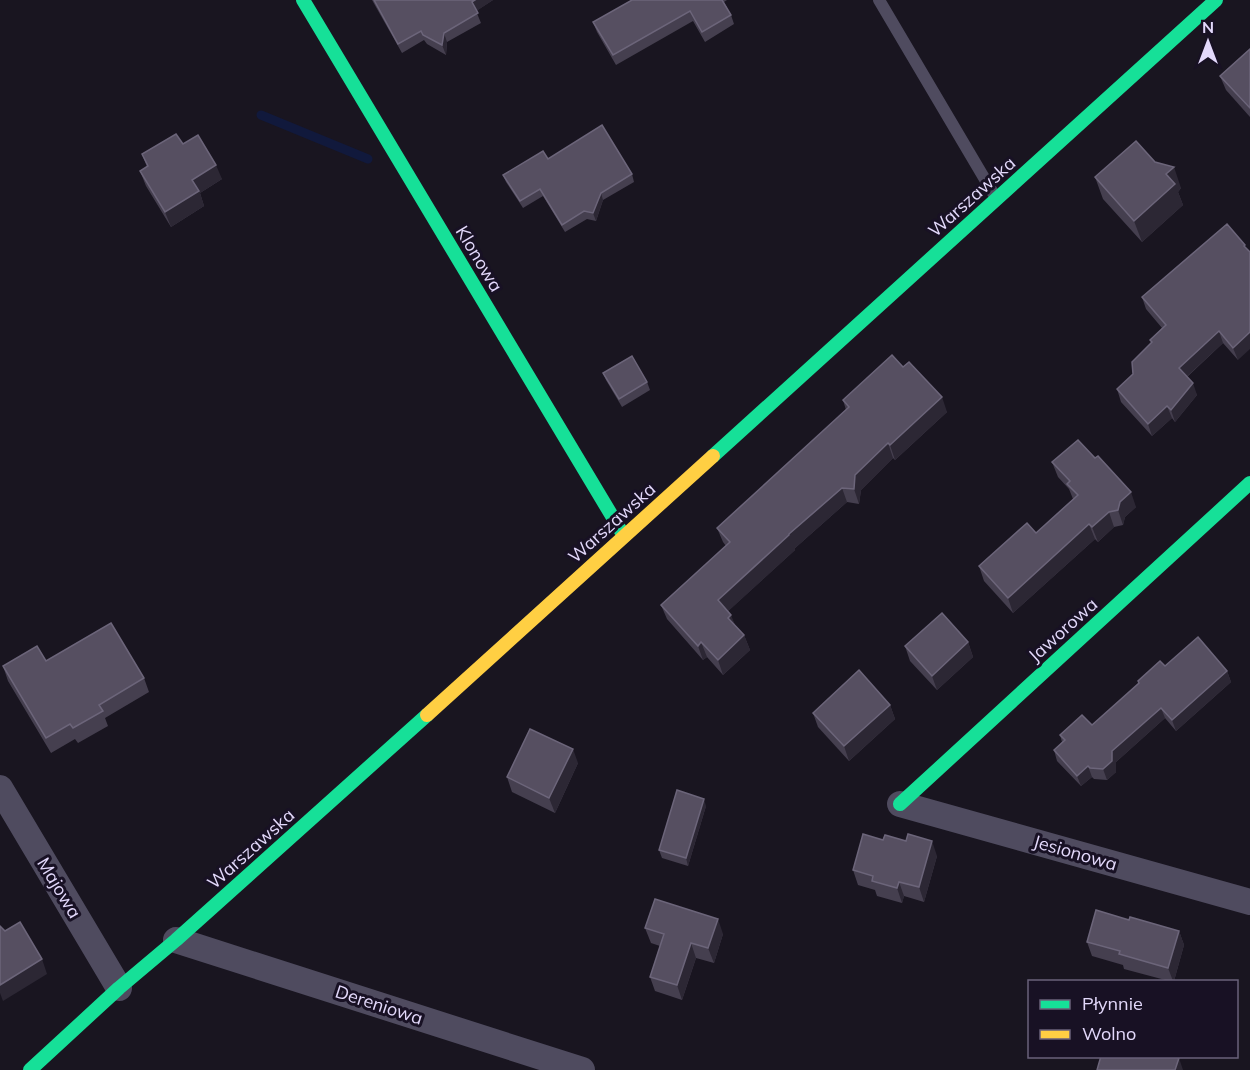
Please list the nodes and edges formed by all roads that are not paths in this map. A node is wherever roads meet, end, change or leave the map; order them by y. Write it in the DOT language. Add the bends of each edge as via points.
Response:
graph roads {
  1 [pos="303,0"];
  2 [pos="879,0"];
  3 [pos="1216,0"];
  4 [pos="996,199"];
  5 [pos="1250,483"];
  6 [pos="624,536"];
  7 [pos="0,788"];
  8 [pos="900,804"];
  9 [pos="1250,902"];
  10 [pos="176,940"];
  11 [pos="119,988"];
  12 [pos="30,1070"];
  13 [pos="582,1070"];
  1 -- 6 [label="street, Klonowa"];
  2 -- 4 [label="lane"];
  3 -- 4 [label="street, Warszawska"];
  4 -- 6 [label="street, Warszawska"];
  5 -- 8 [label="street, Jaworowa"];
  6 -- 10 [label="street, Warszawska"];
  7 -- 11 [label="street, Majowa"];
  8 -- 9 [label="street, Jesionowa"];
  10 -- 11 [label="street, Warszawska"];
  10 -- 13 [label="street, Dereniowa"];
  11 -- 12 [label="street, Warszawska"];
}
